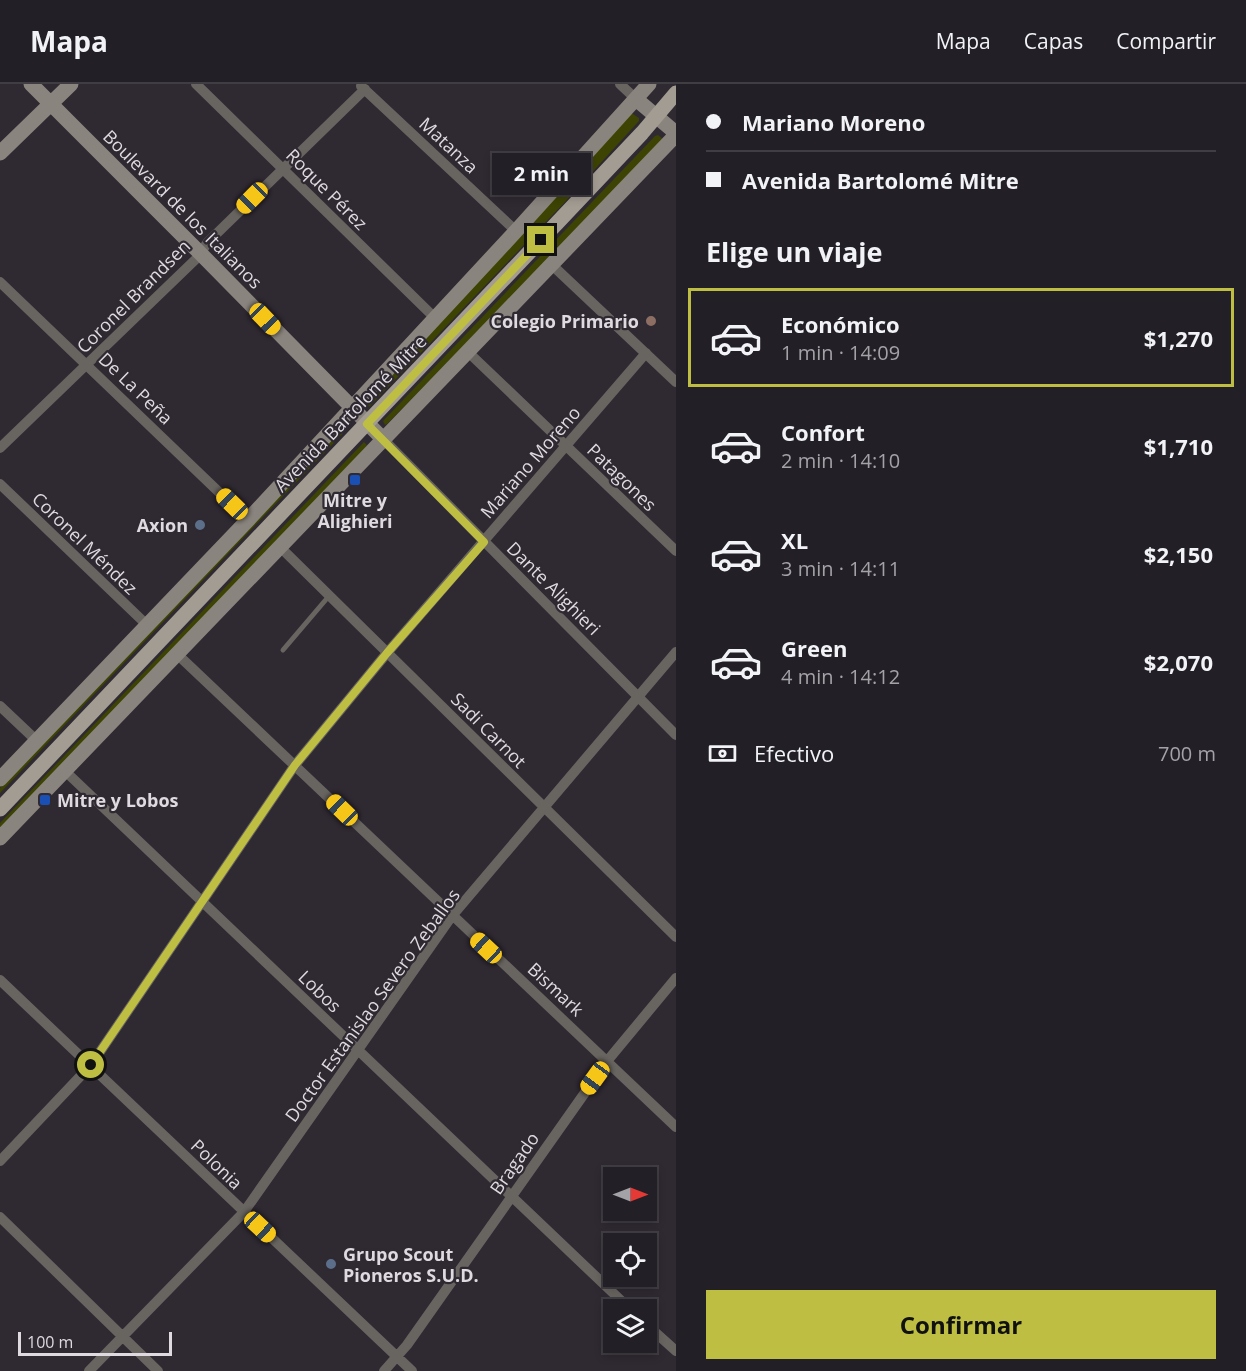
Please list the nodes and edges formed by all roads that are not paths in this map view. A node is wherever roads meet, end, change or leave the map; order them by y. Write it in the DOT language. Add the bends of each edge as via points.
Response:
graph roads {
  1 [pos="31,84"];
  2 [pos="71,84"];
  3 [pos="196,84"];
  4 [pos="620,84"];
  5 [pos="649,84"];
  6 [pos="362,86"];
  7 [pos="676,93"];
  8 [pos="636,99"];
  9 [pos="51,104"];
  10 [pos="656,117"];
  11 [pos="676,134"];
  12 [pos="0,153"];
  13 [pos="282,168"];
  14 [pos="516,231"];
  15 [pos="200,253"];
  16 [pos="551,264"];
  17 [pos="0,282"];
  18 [pos="435,318"];
  19 [pos="468,352"];
  20 [pos="646,353"];
  21 [pos="88,364"];
  22 [pos="676,382"];
  23 [pos="352,408"];
  24 [pos="367,424"];
  25 [pos="382,439"];
  26 [pos="566,446"];
  27 [pos="0,448"];
  28 [pos="0,484"];
  29 [pos="248,520"];
  30 [pos="484,542"];
  31 [pos="279,546"];
  32 [pos="676,551"];
  33 [pos="329,596"];
  34 [pos="147,625"];
  35 [pos="283,650"];
  36 [pos="676,652"];
  37 [pos="387,653"];
  38 [pos="177,654"];
  39 [pos="638,696"];
  40 [pos="0,706"];
  41 [pos="676,735"];
  42 [pos="37,741"];
  43 [pos="295,765"];
  44 [pos="65,771"];
  45 [pos="0,779"];
  46 [pos="545,808"];
  47 [pos="0,809"];
  48 [pos="0,838"];
  49 [pos="202,902"];
  50 [pos="452,916"];
  51 [pos="676,937"];
  52 [pos="676,978"];
  53 [pos="0,980"];
  54 [pos="359,1051"];
  55 [pos="608,1060"];
  56 [pos="91,1065"];
  57 [pos="676,1126"];
  58 [pos="0,1161"];
  59 [pos="512,1195"];
  60 [pos="244,1212"];
  61 [pos="0,1217"];
  62 [pos="620,1299"];
  63 [pos="657,1334"];
  64 [pos="123,1337"];
  65 [pos="676,1351"];
  66 [pos="398,1357"];
  67 [pos="89,1371"];
  68 [pos="158,1371"];
  69 [pos="384,1371"];
  70 [pos="412,1371"];
  1 -- 9 [label="street, Boulevard de los Italianos"];
  2 -- 9 [label="street"];
  3 -- 13 [label="street, Roque Pérez"];
  4 -- 8 [label="street"];
  5 -- 8 [label="street, Avenida Bartolomé Mitre"];
  6 -- 13 [label="street, Coronel Brandsen"];
  6 -- 14 [label="street, Matanza"];
  7 -- 10 [label="main road, Avenida Bartolomé Mitre"];
  8 -- 10 [label="street"];
  8 -- 14 [label="street, Avenida Bartolomé Mitre"];
  9 -- 12 [label="street"];
  9 -- 15 [label="street, Boulevard de los Italianos"];
  10 -- 11 [label="street"];
  10 -- 24 [label="main road, Avenida Bartolomé Mitre"];
  11 -- 16 [label="street"];
  13 -- 15 [label="street, Coronel Brandsen"];
  13 -- 18 [label="street, Roque Pérez"];
  14 -- 18 [label="street, Avenida Bartolomé Mitre"];
  15 -- 21 [label="street, Coronel Brandsen"];
  15 -- 23 [label="street, Boulevard de los Italianos"];
  16 -- 19 [label="street"];
  16 -- 20 [label="street"];
  17 -- 21 [label="street, De La Peña"];
  18 -- 23 [label="street, Avenida Bartolomé Mitre"];
  19 -- 25 [label="street"];
  19 -- 26 [label="street, Patagones"];
  20 -- 22 [label="street"];
  20 -- 26 [label="street, Mariano Moreno"];
  21 -- 27 [label="street, Coronel Brandsen"];
  21 -- 29 [label="street, De La Peña"];
  23 -- 24 [label="street, Boulevard de los Italianos"];
  23 -- 29 [label="street, Avenida Bartolomé Mitre"];
  24 -- 25 [label="street, Boulevard de los Italianos"];
  24 -- 47 [label="main road, Avenida Bartolomé Mitre"];
  25 -- 30 [label="street, Dante Alighieri"];
  25 -- 31 [label="street"];
  26 -- 30 [label="street, Mariano Moreno"];
  26 -- 32 [label="street, Patagones"];
  28 -- 34 [label="street, Coronel Méndez"];
  29 -- 34 [label="street, Avenida Bartolomé Mitre"];
  30 -- 37 [label="street, Mariano Moreno"];
  30 -- 39 [label="street, Dante Alighieri"];
  31 -- 33 [label="street, Sadi Carnot"];
  31 -- 38 [label="street"];
  33 -- 35 [label="lane"];
  33 -- 37 [label="street, Sadi Carnot"];
  34 -- 42 [label="street, Avenida Bartolomé Mitre"];
  36 -- 39 [label="street, Doctor Estanislao Severo Zeballos"];
  37 -- 43 [label="street, Mariano Moreno"];
  37 -- 46 [label="street, Sadi Carnot"];
  38 -- 43 [label="street, Bismark"];
  38 -- 44 [label="street"];
  39 -- 41 [label="street, Dante Alighieri"];
  39 -- 46 [label="street, Doctor Estanislao Severo Zeballos"];
  40 -- 42 [label="street"];
  42 -- 45 [label="street, Avenida Bartolomé Mitre"];
  43 -- 49 [label="street, Mariano Moreno"];
  43 -- 50 [label="street, Bismark"];
  44 -- 48 [label="street"];
  44 -- 49 [label="street, Lobos"];
  46 -- 50 [label="street, Doctor Estanislao Severo Zeballos"];
  46 -- 51 [label="street, Sadi Carnot"];
  49 -- 54 [label="street, Lobos"];
  49 -- 56 [label="street, Mariano Moreno"];
  50 -- 54 [label="street, Doctor Estanislao Severo Zeballos"];
  50 -- 55 [label="street, Bismark"];
  52 -- 55 [label="street, Bragado"];
  53 -- 56 [label="street, Polonia"];
  54 -- 59 [label="street, Lobos"];
  54 -- 60 [label="street, Doctor Estanislao Severo Zeballos"];
  55 -- 57 [label="street, Bismark"];
  55 -- 59 [label="street, Bragado"];
  56 -- 58 [label="street, Mariano Moreno"];
  56 -- 60 [label="street, Polonia"];
  59 -- 62 [label="street, Lobos"];
  59 -- 66 [label="street, Bragado"];
  60 -- 64 [label="street, Doctor Estanislao Severo Zeballos"];
  60 -- 66 [label="street, Polonia"];
  61 -- 64 [label="street"];
  63 -- 65 [label="street"];
  64 -- 67 [label="street, Doctor Estanislao Severo Zeballos"];
  64 -- 68 [label="street"];
  66 -- 69 [label="street, Bragado"];
  66 -- 70 [label="street, Polonia"];
}
